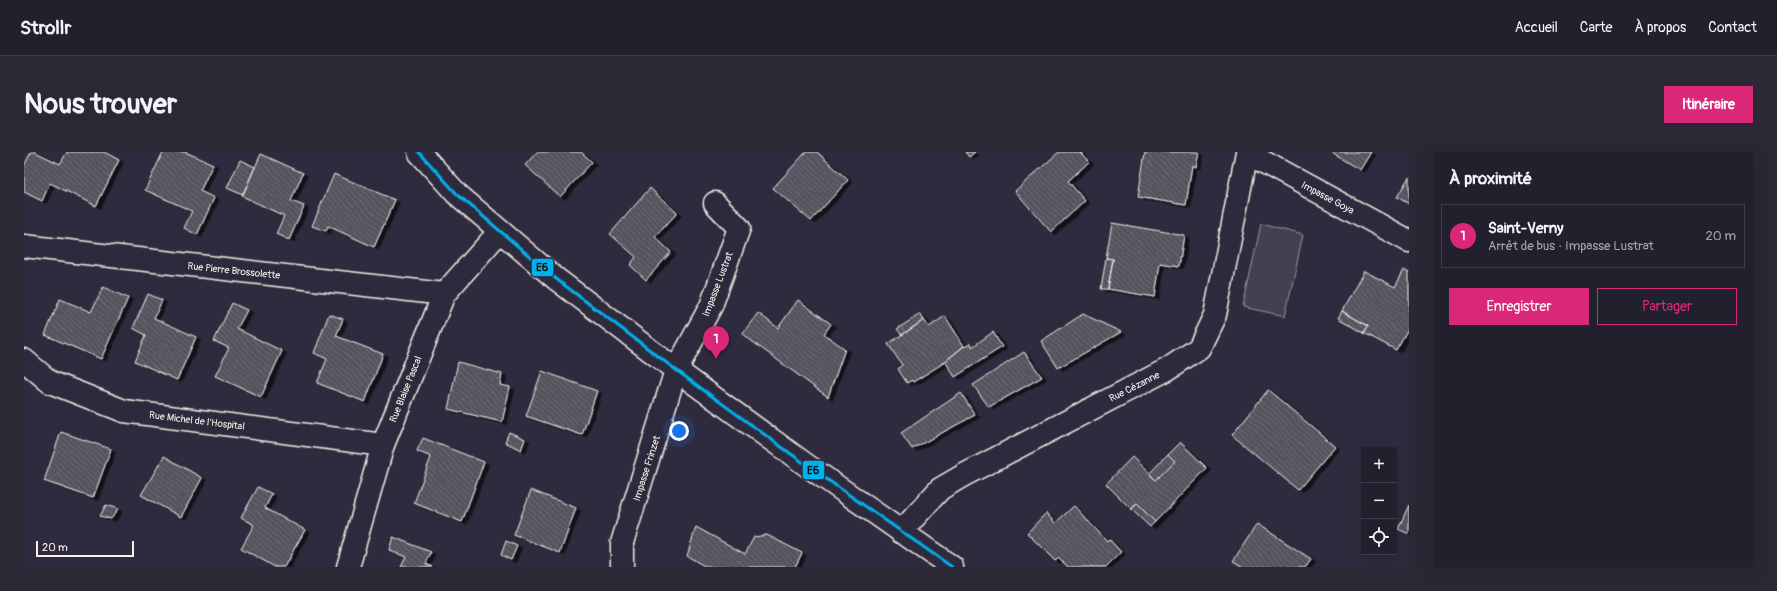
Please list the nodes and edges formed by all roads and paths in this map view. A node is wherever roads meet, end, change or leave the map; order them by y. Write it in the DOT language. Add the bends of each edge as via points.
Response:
graph roads {
  1 [pos="418,152"];
  2 [pos="1247,153"];
  3 [pos="715,203"];
  4 [pos="500,231"];
  5 [pos="1409,241"];
  6 [pos="24,246"];
  7 [pos="444,294"];
  8 [pos="24,360"];
  9 [pos="676,370"];
  10 [pos="383,445"];
  11 [pos="901,532"];
  12 [pos="348,567"];
  13 [pos="622,567"];
  14 [pos="952,567"];
  1 -- 4 [label="street" via="457,194"];
  2 -- 5 [label="street, Impasse Goya"];
  2 -- 11 [label="street, Rue Cézanne" via="1215,315 1199,348 1168,368 964,474 940,489"];
  3 -- 9 [label="street, Impasse Lustrat" via="739,228 710,306"];
  4 -- 7 [label="street, Rue Blaise Pascal"];
  4 -- 9 [label="street" via="555,278"];
  6 -- 7 [label="street, Rue Pierre Brossolette"];
  7 -- 10 [label="street, Rue Blaise Pascal"];
  8 -- 10 [label="street, Rue Michel de l'Hospital" via="50,382 124,411"];
  9 -- 11 [label="street"];
  9 -- 13 [label="street, Impasse Frinzet" via="622,542"];
  10 -- 12 [label="street, Rue Blaise Pascal"];
  11 -- 14 [label="street"];
}
